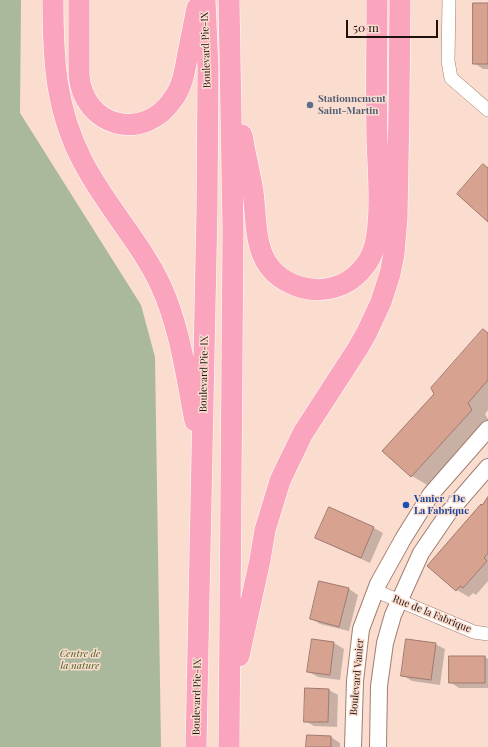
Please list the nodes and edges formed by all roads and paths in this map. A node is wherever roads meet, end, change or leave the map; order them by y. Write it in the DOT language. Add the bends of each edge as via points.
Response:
graph roads {
  1 [pos="53,0"];
  2 [pos="79,0"];
  3 [pos="199,0"];
  4 [pos="205,0"];
  5 [pos="229,0"];
  6 [pos="377,0"];
  7 [pos="400,0"];
  8 [pos="449,0"];
  9 [pos="231,80"];
  10 [pos="488,110"];
  11 [pos="488,429"];
  12 [pos="202,461"];
  13 [pos="488,467"];
  14 [pos="376,591"];
  15 [pos="399,600"];
  16 [pos="488,634"];
  17 [pos="230,702"];
  18 [pos="196,747"];
  19 [pos="229,747"];
  20 [pos="353,747"];
  21 [pos="378,747"];
  1 -- 12 [label="highway" via="55,72 71,136 82,160 154,273 165,296 179,338"];
  2 -- 3 [label="highway" via="79,75 83,92 99,114 114,122 129,125 155,118 177,94"];
  4 -- 12 [label="highway, Boulevard Pie-IX" via="208,68"];
  5 -- 9 [label="highway"];
  6 -- 9 [label="highway" via="378,227 368,260 345,284 326,289 305,288 283,279 264,260 260,251 252,191"];
  7 -- 17 [label="highway" via="397,218 390,274 367,332 303,433 280,481 265,530"];
  8 -- 10 [label="street" via="448,61 451,78"];
  9 -- 17 [label="highway" via="233,236"];
  11 -- 14 [label="street, Boulevard Vanier" via="432,494 403,539"];
  12 -- 18 [label="highway, Boulevard Pie-IX"];
  13 -- 15 [label="street" via="448,512 420,553"];
  14 -- 15 [label="street, Rue de la Fabrique"];
  14 -- 20 [label="street, Boulevard Vanier" via="361,629 355,681"];
  15 -- 16 [label="street, Rue de la Fabrique" via="474,632"];
  15 -- 21 [label="street" via="385,643 379,686"];
  17 -- 19 [label="highway"];
}
